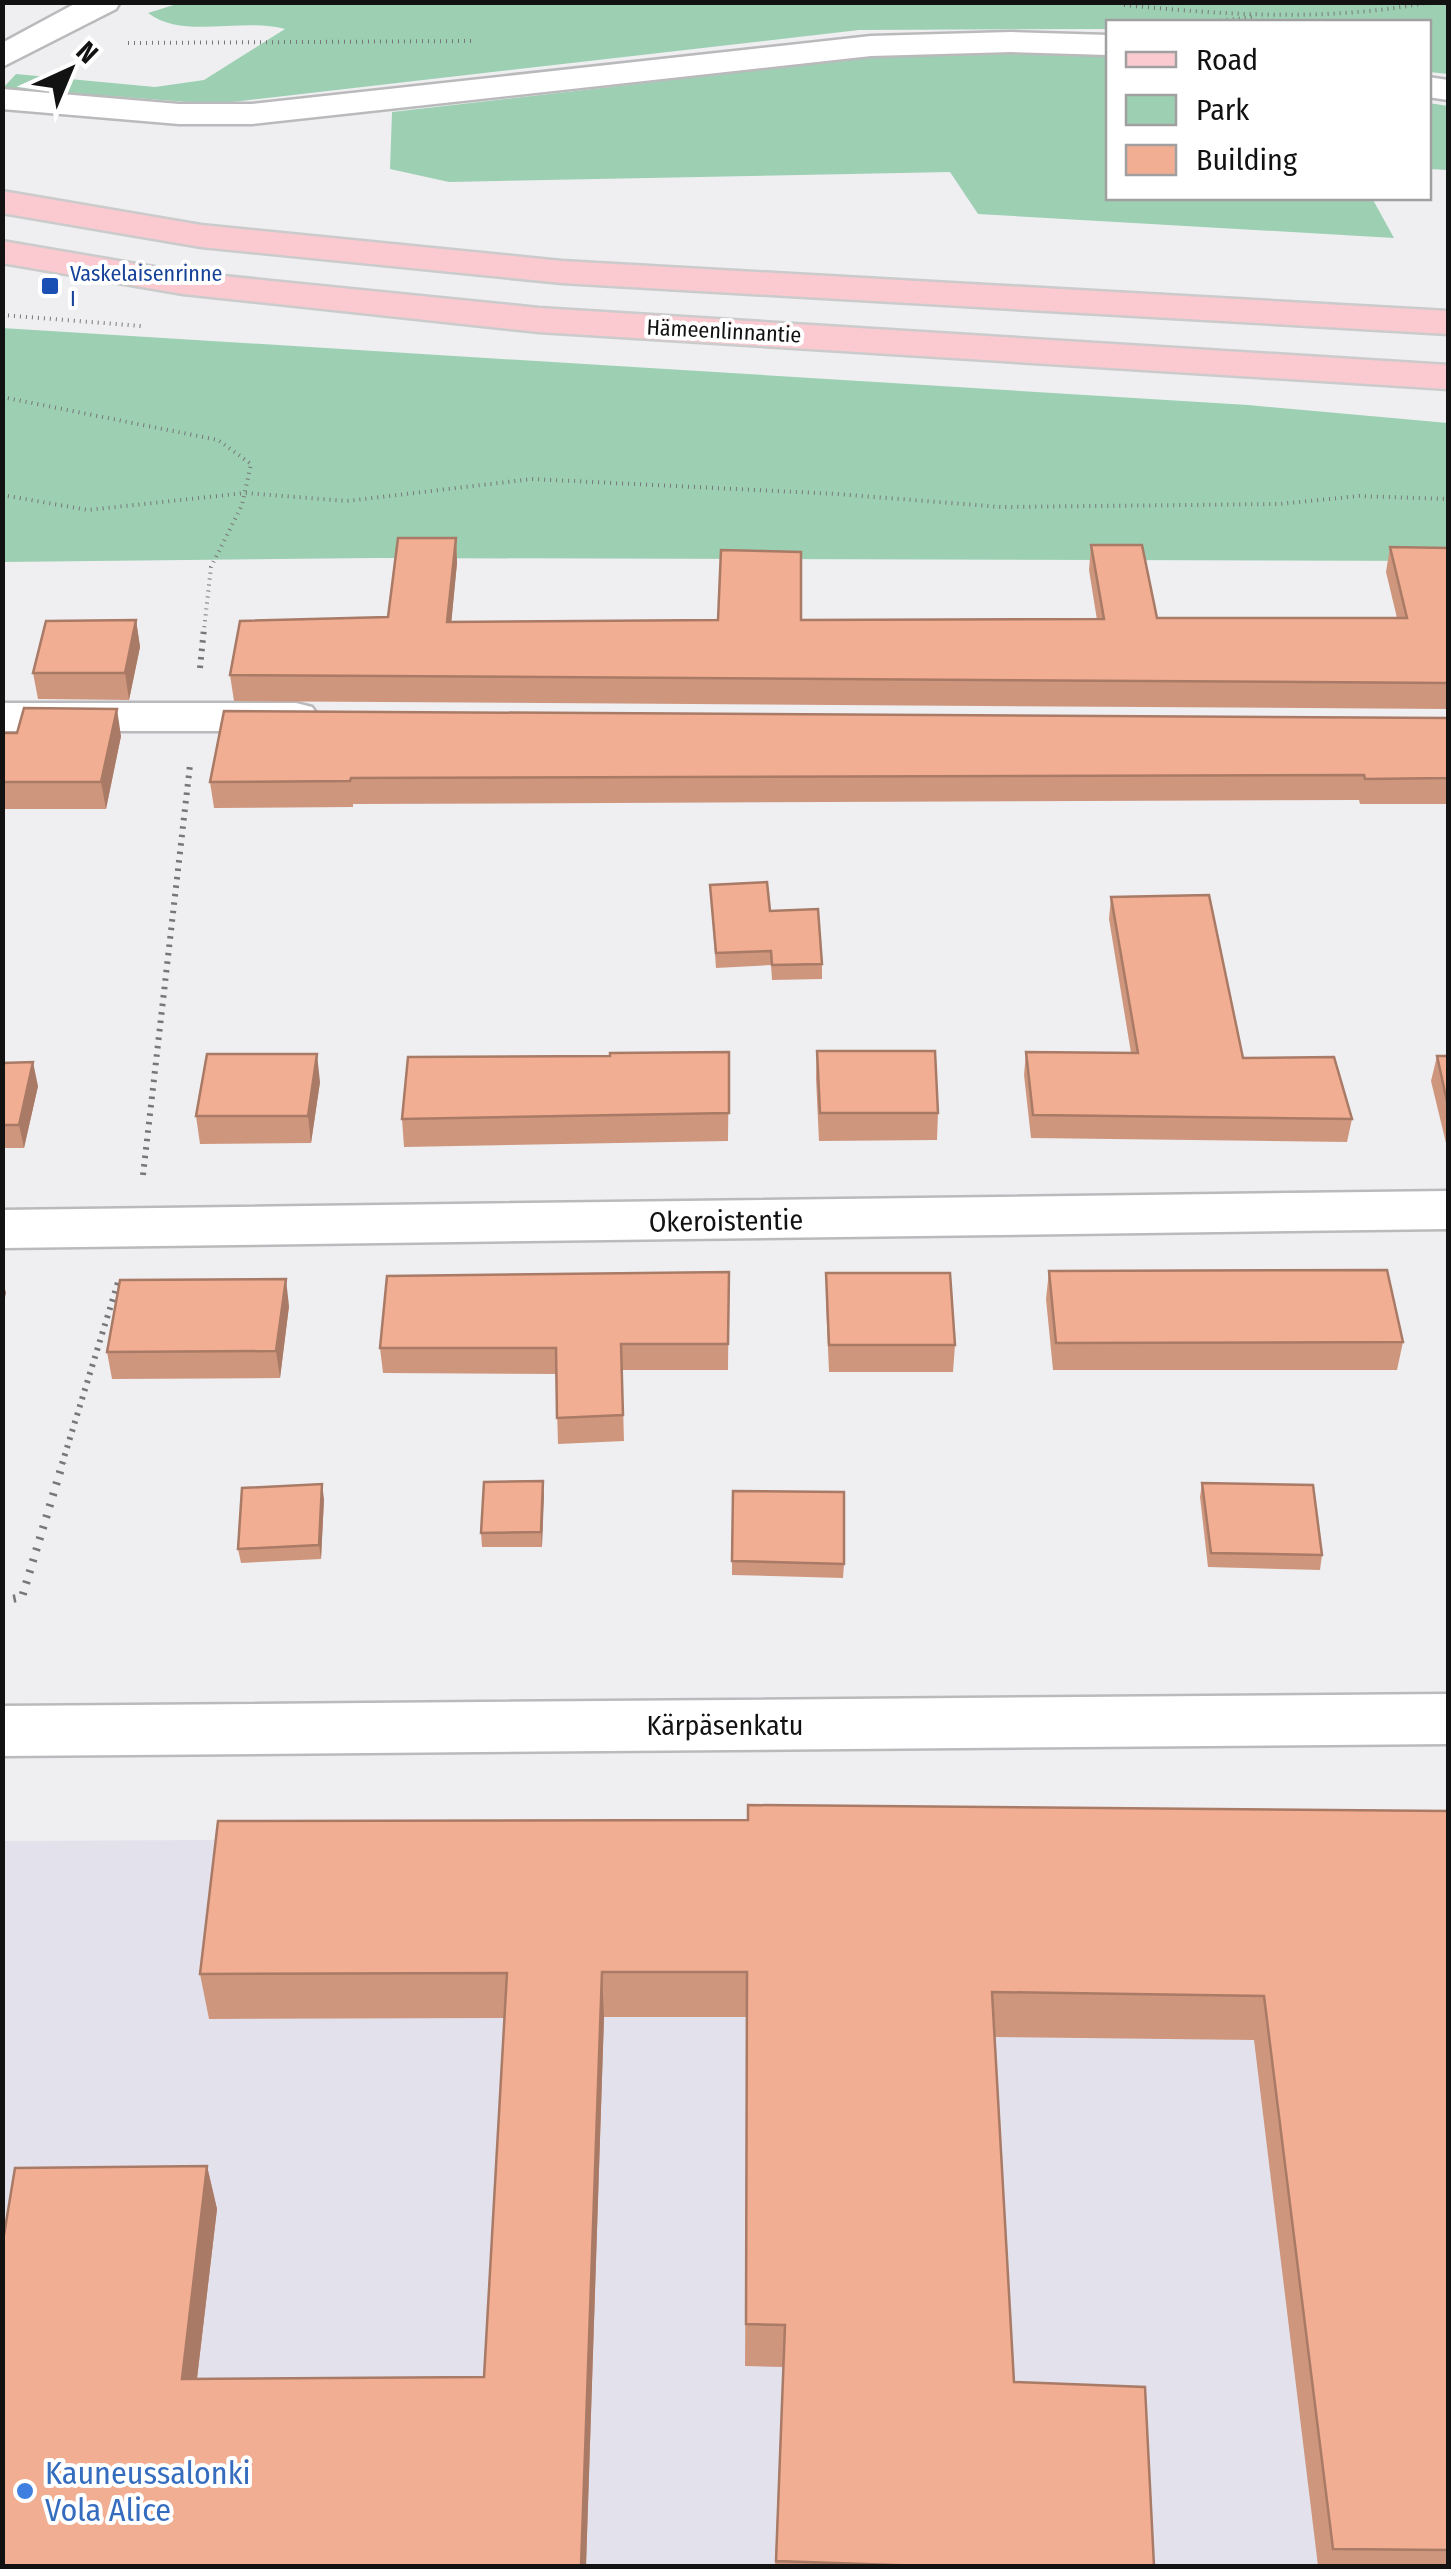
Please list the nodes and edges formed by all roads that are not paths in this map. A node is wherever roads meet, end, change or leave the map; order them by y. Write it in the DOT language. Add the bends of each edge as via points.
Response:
graph roads {
  1 [pos="104,2"];
  2 [pos="1106,45"];
  3 [pos="2,57"];
  4 [pos="2,99"];
  5 [pos="2,202"];
  6 [pos="2,252"];
  7 [pos="1448,323"];
  8 [pos="1448,377"];
  9 [pos="2,717"];
  10 [pos="335,717"];
  11 [pos="1448,1210"];
  12 [pos="2,1229"];
  13 [pos="1448,1719"];
  14 [pos="2,1731"];
  1 -- 3 [label="street"];
  2 -- 4 [label="street" via="871,46 252,114"];
  5 -- 7 [label="main road, Hämeenlinnantie" via="201,236 562,272"];
  6 -- 8 [label="main road, Hämeenlinnantie" via="183,283 539,320"];
  9 -- 10 [label="street"];
  11 -- 12 [label="street, Okeroistentie"];
  13 -- 14 [label="street, Kärpäsenkatu"];
}
